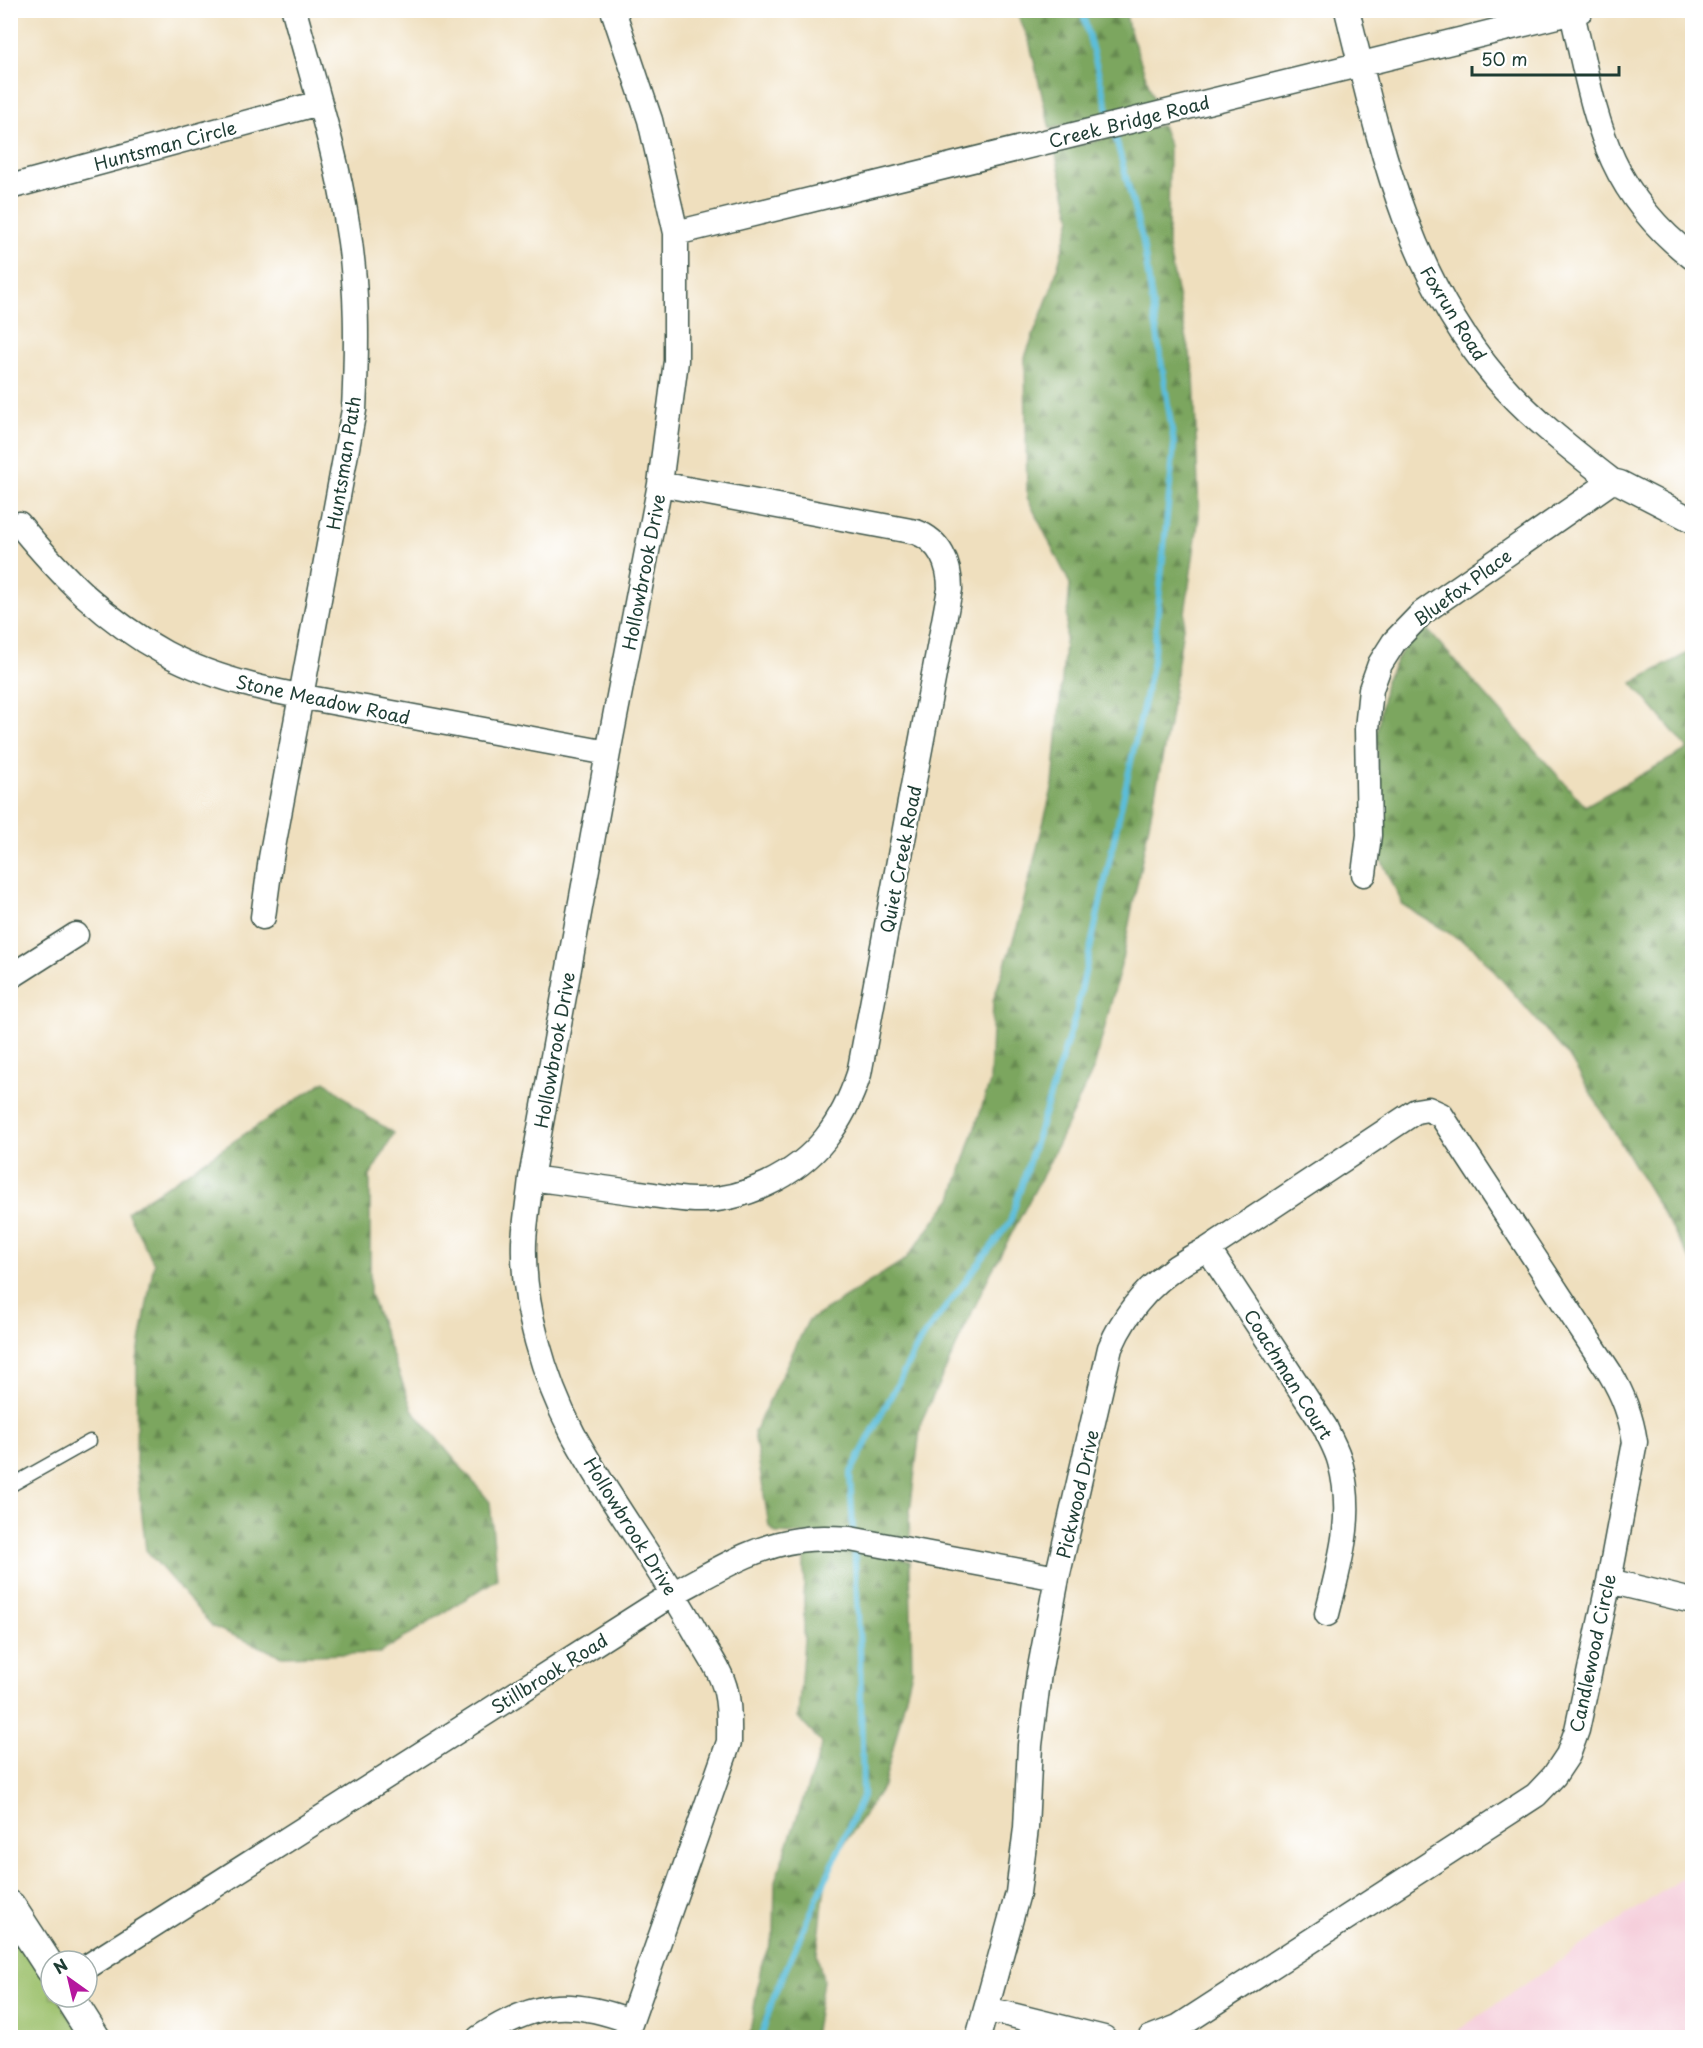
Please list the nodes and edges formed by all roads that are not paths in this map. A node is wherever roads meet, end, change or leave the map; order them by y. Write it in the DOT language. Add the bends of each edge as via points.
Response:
graph roads {
  1 [pos="294,10"];
  2 [pos="613,10"];
  3 [pos="1347,10"];
  4 [pos="1576,12"];
  5 [pos="1361,64"];
  6 [pos="318,104"];
  7 [pos="10,187"];
  8 [pos="676,233"];
  9 [pos="1692,256"];
  10 [pos="1611,481"];
  11 [pos="660,484"];
  12 [pos="1692,520"];
  13 [pos="20,524"];
  14 [pos="301,698"];
  15 [pos="608,753"];
  16 [pos="1364,874"];
  17 [pos="263,917"];
  18 [pos="75,935"];
  19 [pos="10,977"];
  20 [pos="1428,1109"];
  21 [pos="531,1178"];
  22 [pos="1208,1249"];
  23 [pos="90,1441"];
  24 [pos="10,1486"];
  25 [pos="1057,1578"];
  26 [pos="1609,1581"];
  27 [pos="674,1593"];
  28 [pos="1692,1601"];
  29 [pos="1327,1614"];
  30 [pos="10,1906"];
  31 [pos="39,1951"];
  32 [pos="99,1959"];
  33 [pos="77,2009"];
  34 [pos="987,2009"];
  35 [pos="627,2029"];
  36 [pos="95,2037"];
  37 [pos="479,2037"];
  38 [pos="978,2037"];
  39 [pos="1104,2037"];
  40 [pos="1150,2037"];
  1 -- 6 [label="street, Huntsman Path"];
  2 -- 8 [label="street, Hollowbrook Drive" via="650,120"];
  3 -- 5 [label="street, Foxrun Road"];
  4 -- 5 [label="street, Creek Bridge Road"];
  4 -- 9 [label="street" via="1598,125 1616,168 1655,224"];
  5 -- 8 [label="street, Creek Bridge Road"];
  5 -- 10 [label="street, Foxrun Road" via="1405,222 1444,304 1497,379 1553,435"];
  6 -- 7 [label="street, Huntsman Circle"];
  6 -- 14 [label="street, Huntsman Path" via="336,163 348,224 357,348 354,410"];
  8 -- 11 [label="street, Hollowbrook Drive" via="676,361"];
  10 -- 12 [label="street, Foxrun Road"];
  10 -- 16 [label="street, Bluefox Place" via="1422,613 1394,642 1380,664 1371,688 1367,729 1369,835"];
  11 -- 15 [label="street, Hollowbrook Drive"];
  11 -- 21 [label="street, Quiet Creek Road" via="921,534 944,557 950,574 948,600 859,1074 849,1102 825,1140 779,1177 724,1198 694,1201"];
  13 -- 14 [label="street, Stone Meadow Road" via="52,564 103,613 164,652 208,673"];
  14 -- 15 [label="street, Stone Meadow Road"];
  14 -- 17 [label="street, Huntsman Path"];
  15 -- 21 [label="street, Hollowbrook Drive"];
  18 -- 19 [label="street"];
  20 -- 22 [label="street, Pickwood Drive" via="1416,1110"];
  20 -- 26 [label="street, Candlewood Circle" via="1441,1115 1623,1395 1635,1442"];
  21 -- 27 [label="street, Hollowbrook Drive" via="524,1242 533,1325 543,1362 573,1433"];
  22 -- 25 [label="street, Pickwood Drive" via="1167,1273 1144,1294 1120,1326 1110,1348"];
  22 -- 29 [label="street, Coachman Court" via="1325,1427 1339,1460 1348,1516"];
  23 -- 24 [label="lane"];
  25 -- 27 [label="street, Stillbrook Road" via="850,1539 816,1538 778,1544 745,1556"];
  25 -- 34 [label="street, Pickwood Drive" via="1030,1745 1018,1893"];
  26 -- 28 [label="street"];
  26 -- 40 [label="street, Candlewood Circle" via="1577,1730 1568,1755 1536,1795 1178,2027"];
  27 -- 32 [label="street, Stillbrook Road"];
  27 -- 35 [label="street, Hollowbrook Drive" via="722,1678 730,1716 729,1742"];
  30 -- 31 [label="street"];
  33 -- 36 [label="street"];
  34 -- 38 [label="street, Pickwood Drive"];
  34 -- 39 [label="street"];
  35 -- 37 [label="street" via="603,2011 554,2007 515,2017"];
}
